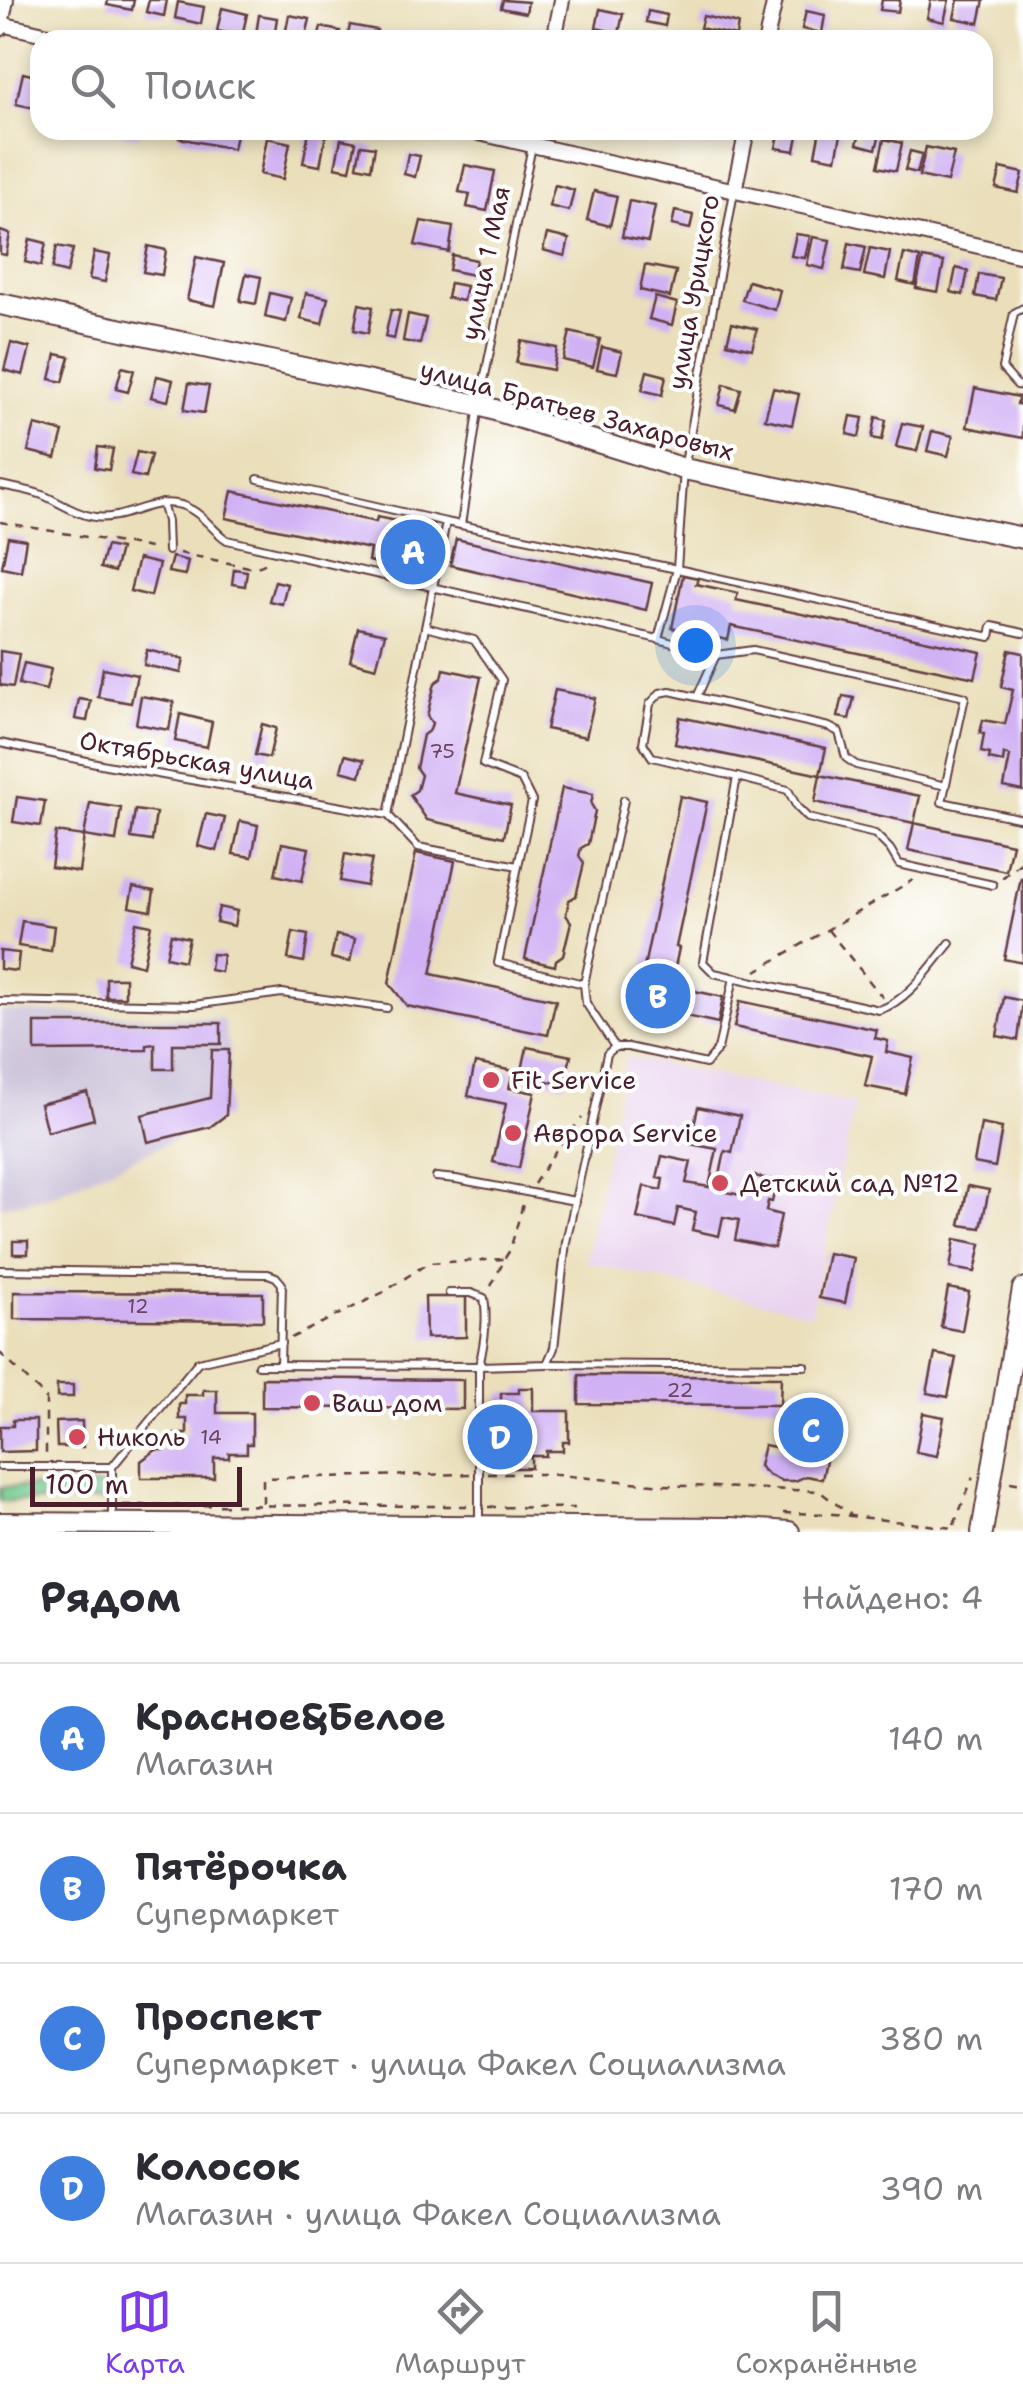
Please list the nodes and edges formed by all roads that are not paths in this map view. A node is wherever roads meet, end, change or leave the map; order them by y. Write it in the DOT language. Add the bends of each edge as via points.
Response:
graph roads {
  1 [pos="6,0"];
  2 [pos="562,0"];
  3 [pos="775,0"];
  4 [pos="0,27"];
  5 [pos="556,30"];
  6 [pos="768,30"];
  7 [pos="30,33"];
  8 [pos="534,140"];
  9 [pos="542,140"];
  10 [pos="745,140"];
  11 [pos="734,191"];
  12 [pos="1023,256"];
  13 [pos="0,304"];
  14 [pos="1023,308"];
  15 [pos="1023,386"];
  16 [pos="479,405"];
  17 [pos="684,468"];
  18 [pos="258,479"];
  19 [pos="0,485"];
  20 [pos="162,503"];
  21 [pos="446,522"];
  22 [pos="460,525"];
  23 [pos="1023,538"];
  24 [pos="168,551"];
  25 [pos="677,568"];
  26 [pos="432,588"];
  27 [pos="424,627"];
  28 [pos="1023,633"];
  29 [pos="658,638"];
  30 [pos="716,655"];
  31 [pos="697,698"];
  32 [pos="0,743"];
  33 [pos="737,778"];
  34 [pos="946,786"];
  35 [pos="624,800"];
  36 [pos="388,815"];
  37 [pos="1023,819"];
  38 [pos="518,866"];
  39 [pos="994,885"];
  40 [pos="950,944"];
  41 [pos="738,978"];
  42 [pos="584,984"];
  43 [pos="0,1001"];
  44 [pos="387,1008"];
  45 [pos="615,1046"];
  46 [pos="436,1177"];
  47 [pos="575,1201"];
  48 [pos="0,1270"];
  49 [pos="1023,1289"];
  50 [pos="449,1293"];
  51 [pos="281,1343"];
  52 [pos="548,1364"];
  53 [pos="258,1365"];
  54 [pos="280,1365"];
  55 [pos="478,1366"];
  56 [pos="805,1366"];
  57 [pos="0,1466"];
  58 [pos="112,1467"];
  59 [pos="479,1516"];
  60 [pos="112,1520"];
  61 [pos="0,1523"];
  62 [pos="600,1530"];
  63 [pos="790,1532"];
  64 [pos="982,1532"];
  1 -- 4 [label="street"];
  2 -- 5 [label="street"];
  3 -- 6 [label="street"];
  4 -- 7 [label="street"];
  8 -- 16 [label="lane, улица 1 Мая"];
  9 -- 11 [label="street"];
  10 -- 11 [label="street, улица Урицкого"];
  11 -- 12 [label="street"];
  11 -- 17 [label="lane, улица Урицкого"];
  13 -- 16 [label="main road, улица Братьев Захаровых"];
  14 -- 15 [label="lane" via="1014,313 1002,368"];
  16 -- 17 [label="main road, улица Братьев Захаровых"];
  16 -- 22 [label="lane, улица 1 Мая"];
  17 -- 23 [label="main road, улица Братьев Захаровых"];
  17 -- 25 [label="lane, улица Урицкого"];
  18 -- 21 [label="lane"];
  19 -- 20 [label="lane" via="100,518"];
  20 -- 24 [label="lane"];
  20 -- 26 [label="lane" via="196,511 227,540"];
  21 -- 22 [label="lane"];
  21 -- 26 [label="lane"];
  22 -- 25 [label="lane"];
  25 -- 28 [label="lane" via="990,638 992,626"];
  25 -- 29 [label="lane, улица Урицкого"];
  26 -- 27 [label="lane"];
  26 -- 29 [label="lane"];
  27 -- 36 [label="lane"];
  27 -- 38 [label="lane" via="474,640 502,680 483,764 521,779 532,801"];
  29 -- 30 [label="lane"];
  30 -- 31 [label="lane"];
  30 -- 34 [label="lane" via="753,650 964,697"];
  31 -- 33 [label="lane" via="660,693 650,704 643,743 652,757"];
  31 -- 34 [label="lane" via="829,726 856,765"];
  32 -- 36 [label="lane, Октябрьская улица"];
  33 -- 39 [label="lane" via="788,790 808,818 875,834 898,864"];
  33 -- 41 [label="lane" via="703,962 714,973"];
  34 -- 37 [label="lane" via="942,802"];
  35 -- 42 [label="lane"];
  36 -- 38 [label="lane" via="418,846"];
  38 -- 42 [label="lane" via="498,963"];
  40 -- 41 [label="lane" via="908,991 879,1010"];
  41 -- 45 [label="lane" via="718,1049 706,1064"];
  42 -- 45 [label="lane" via="586,1004"];
  43 -- 44 [label="lane" via="194,1005 282,993"];
  45 -- 47 [label="lane" via="607,1054"];
  46 -- 47 [label="lane"];
  47 -- 52 [label="lane"];
  48 -- 51 [label="lane" via="268,1274 282,1284"];
  49 -- 64 [label="main road"];
  50 -- 55 [label="lane" via="484,1298"];
  51 -- 54 [label="lane"];
  51 -- 58 [label="lane" via="198,1362"];
  52 -- 55 [label="lane"];
  52 -- 56 [label="lane"];
  53 -- 54 [label="lane"];
  54 -- 55 [label="lane"];
  55 -- 59 [label="lane"];
  57 -- 58 [label="lane"];
  58 -- 60 [label="lane"];
  59 -- 60 [label="main road"];
  59 -- 62 [label="main road"];
  60 -- 61 [label="main road"];
  62 -- 63 [label="main road"];
}
